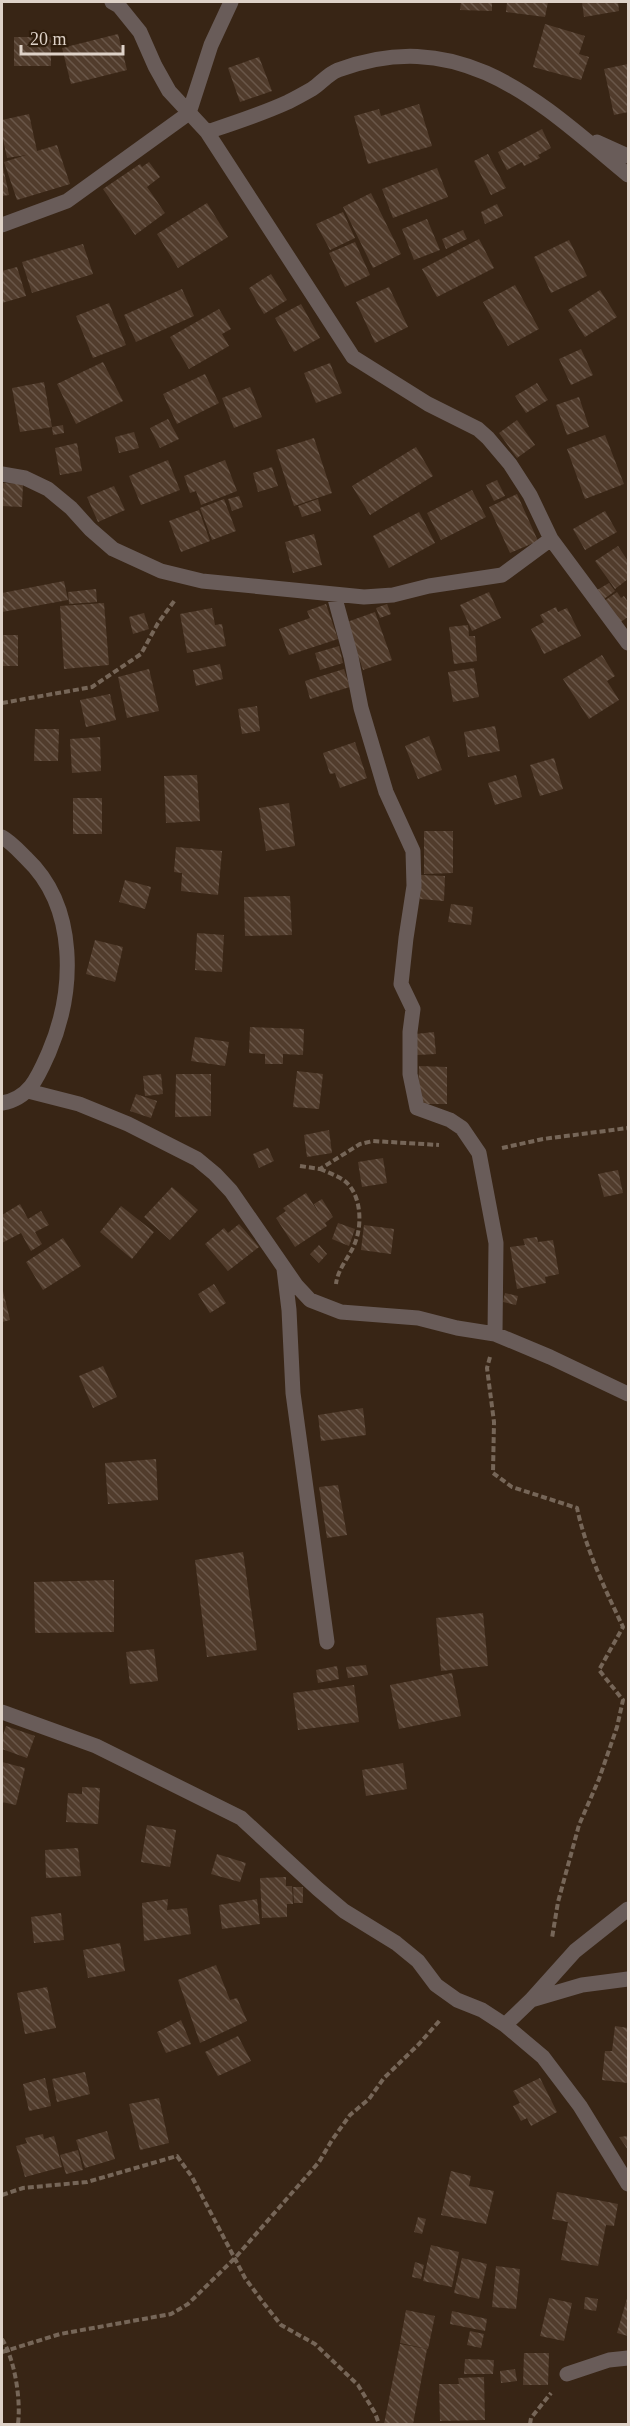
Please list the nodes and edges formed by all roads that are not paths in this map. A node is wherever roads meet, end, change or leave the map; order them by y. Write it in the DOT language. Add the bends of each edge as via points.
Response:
graph roads {
  1 [pos="112,2"];
  2 [pos="231,2"];
  3 [pos="189,113"];
  4 [pos="207,132"];
  5 [pos="581,135"];
  6 [pos="628,156"];
  7 [pos="628,175"];
  8 [pos="2,225"];
  9 [pos="2,474"];
  10 [pos="551,538"];
  11 [pos="334,595"];
  12 [pos="628,643"];
  13 [pos="2,837"];
  14 [pos="28,1091"];
  15 [pos="2,1103"];
  16 [pos="284,1266"];
  17 [pos="495,1334"];
  18 [pos="628,1394"];
  19 [pos="327,1642"];
  20 [pos="2,1712"];
  21 [pos="628,1909"];
  22 [pos="628,1979"];
  23 [pos="531,2000"];
  24 [pos="505,2025"];
  25 [pos="628,2184"];
  26 [pos="628,2358"];
  27 [pos="567,2374"];
  1 -- 3 [label="street" via="140,32 169,91"];
  2 -- 3 [label="street" via="211,45"];
  3 -- 4 [label="street"];
  3 -- 8 [label="street" via="68,201"];
  4 -- 5 [label="street" via="287,102 335,72 362,62 435,56 509,84 547,106"];
  4 -- 10 [label="street" via="353,357 488,438 530,495"];
  5 -- 6 [label="street"];
  5 -- 7 [label="street"];
  9 -- 11 [label="street" via="25,478 48,489 113,549 161,571 202,581"];
  10 -- 11 [label="street" via="496,578 451,582 393,595"];
  10 -- 12 [label="street"];
  11 -- 17 [label="street" via="386,792 413,850 414,886 401,984 413,1009 412,1089 417,1108 462,1128 479,1153 496,1243"];
  13 -- 14 [label="street" via="33,864 53,892 65,932 68,969 64,1005 56,1037"];
  14 -- 15 [label="street"];
  14 -- 16 [label="street" via="79,1104 196,1159 231,1191"];
  16 -- 17 [label="street" via="310,1300 341,1312 418,1318 456,1329"];
  16 -- 19 [label="street" via="293,1393"];
  17 -- 18 [label="street"];
  20 -- 24 [label="street" via="96,1746 241,1818 344,1911 396,1943 436,1984 457,2000 483,2010"];
  21 -- 23 [label="street" via="575,1951"];
  22 -- 23 [label="street" via="582,1985"];
  23 -- 24 [label="street"];
  24 -- 25 [label="street" via="543,2057 580,2106"];
  26 -- 27 [label="street"];
}
